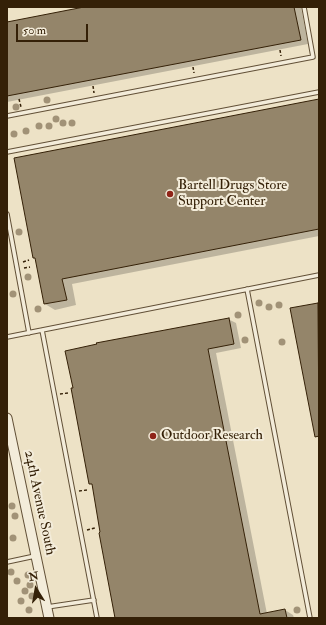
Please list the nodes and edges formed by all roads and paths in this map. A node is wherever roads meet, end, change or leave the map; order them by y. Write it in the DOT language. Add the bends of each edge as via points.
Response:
graph roads {
  1 [pos="304,7"];
  2 [pos="280,50"];
  3 [pos="281,58"];
  4 [pos="193,67"];
  5 [pos="194,75"];
  6 [pos="93,86"];
  7 [pos="319,92"];
  8 [pos="94,93"];
  9 [pos="19,99"];
  10 [pos="20,107"];
  11 [pos="7,116"];
  12 [pos="7,152"];
  13 [pos="7,214"];
  14 [pos="29,260"];
  15 [pos="20,262"];
  16 [pos="30,267"];
  17 [pos="22,268"];
  18 [pos="319,275"];
  19 [pos="247,289"];
  20 [pos="42,330"];
  21 [pos="29,333"];
  22 [pos="7,337"];
  23 [pos="68,392"];
  24 [pos="58,394"];
  25 [pos="7,418"];
  26 [pos="87,490"];
  27 [pos="78,492"];
  28 [pos="95,528"];
  29 [pos="85,530"];
  30 [pos="36,556"];
  31 [pos="7,562"];
  32 [pos="94,600"];
  33 [pos="46,607"];
  34 [pos="48,618"];
  35 [pos="97,618"];
  36 [pos="310,618"];
  1 -- 11 [label="lane" via="313,57"];
  2 -- 3 [label="path"];
  4 -- 5 [label="path"];
  6 -- 8 [label="path"];
  7 -- 12 [label="lane"];
  9 -- 10 [label="path"];
  13 -- 21 [label="lane"];
  14 -- 15 [label="path"];
  16 -- 17 [label="path"];
  18 -- 19 [label="lane"];
  19 -- 20 [label="lane"];
  19 -- 36 [label="lane"];
  20 -- 21 [label="lane"];
  20 -- 32 [label="lane"];
  21 -- 22 [label="lane"];
  23 -- 24 [label="path"];
  25 -- 30 [label="street, 24th Avenue South"];
  26 -- 27 [label="path"];
  28 -- 29 [label="path"];
  30 -- 31 [label="lane"];
  30 -- 33 [label="street, 24th Avenue South"];
  32 -- 33 [label="lane"];
  32 -- 35 [label="lane"];
  33 -- 34 [label="street, 24th Avenue South"];
}
